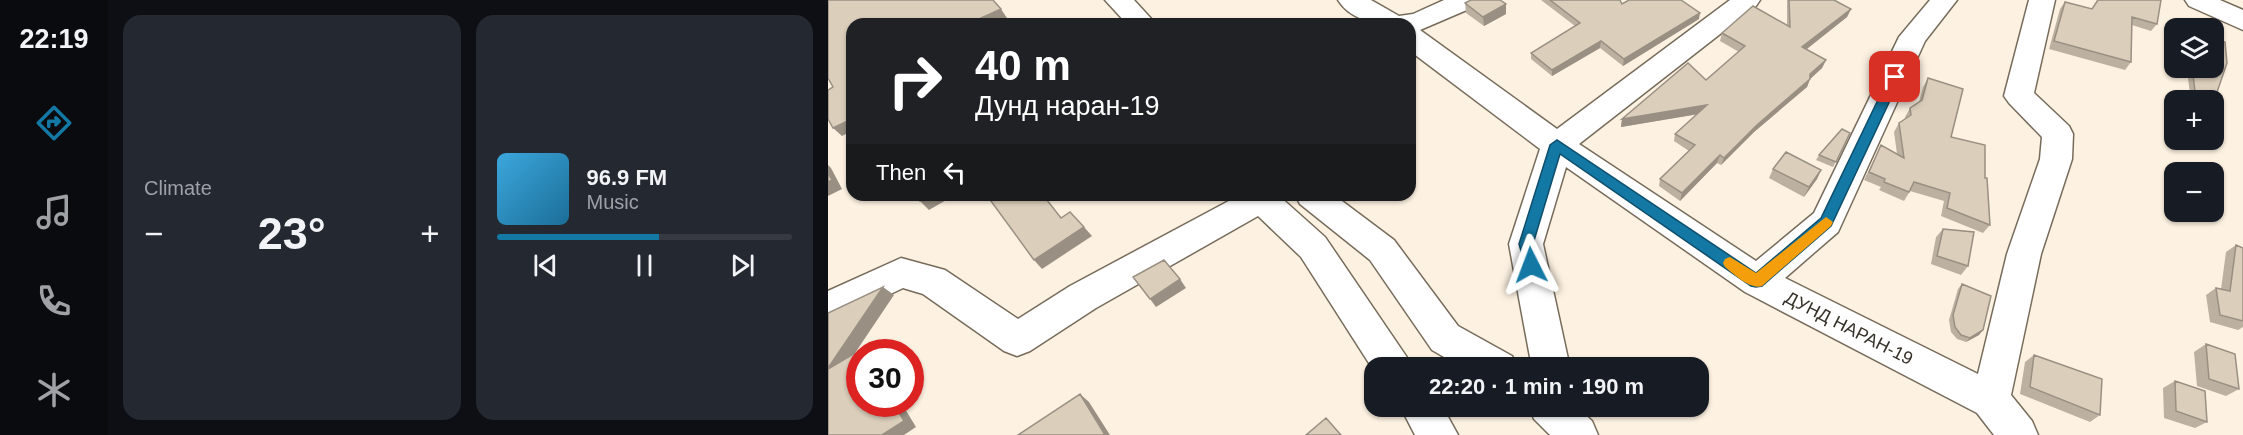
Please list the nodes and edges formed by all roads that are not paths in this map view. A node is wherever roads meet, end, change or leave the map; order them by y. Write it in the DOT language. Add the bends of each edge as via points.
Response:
graph roads {
  1 [pos="1119,0"];
  2 [pos="1351,0"];
  3 [pos="1467,0"];
  4 [pos="1747,0"];
  5 [pos="1944,0"];
  6 [pos="2042,0"];
  7 [pos="2198,0"];
  8 [pos="1137,18"];
  9 [pos="1382,18"];
  10 [pos="2243,21"];
  11 [pos="1416,22"];
  12 [pos="1416,41"];
  13 [pos="1557,145"];
  14 [pos="1254,201"];
  15 [pos="1265,201"];
  16 [pos="1319,201"];
  17 [pos="1756,281"];
  18 [pos="828,308"];
  19 [pos="1386,357"];
  20 [pos="1479,357"];
  21 [pos="1549,357"];
  22 [pos="1991,400"];
  23 [pos="1426,417"];
  24 [pos="1438,435"];
  25 [pos="2018,435"];
  1 -- 8 [label="street"];
  2 -- 9 [label="street"];
  3 -- 11 [label="street"];
  4 -- 13 [label="street"];
  5 -- 17 [label="street" via="1913,37 1826,222"];
  6 -- 22 [label="street" via="2019,96 2058,134 2056,159 2024,254"];
  7 -- 10 [label="street"];
  12 -- 13 [label="street, ДУНД НАРАН-19"];
  13 -- 17 [label="street, ДУНД НАРАН-19"];
  13 -- 21 [label="street" via="1526,244"];
  14 -- 18 [label="street" via="1083,297 1017,339 933,281 902,273"];
  15 -- 19 [label="street" via="1313,247"];
  16 -- 20 [label="street" via="1382,250 1445,338"];
  17 -- 22 [label="street, ДУНД НАРАН-19"];
  22 -- 25 [label="street, ДУНД НАРАН-19"];
  23 -- 24 [label="street"];
}
